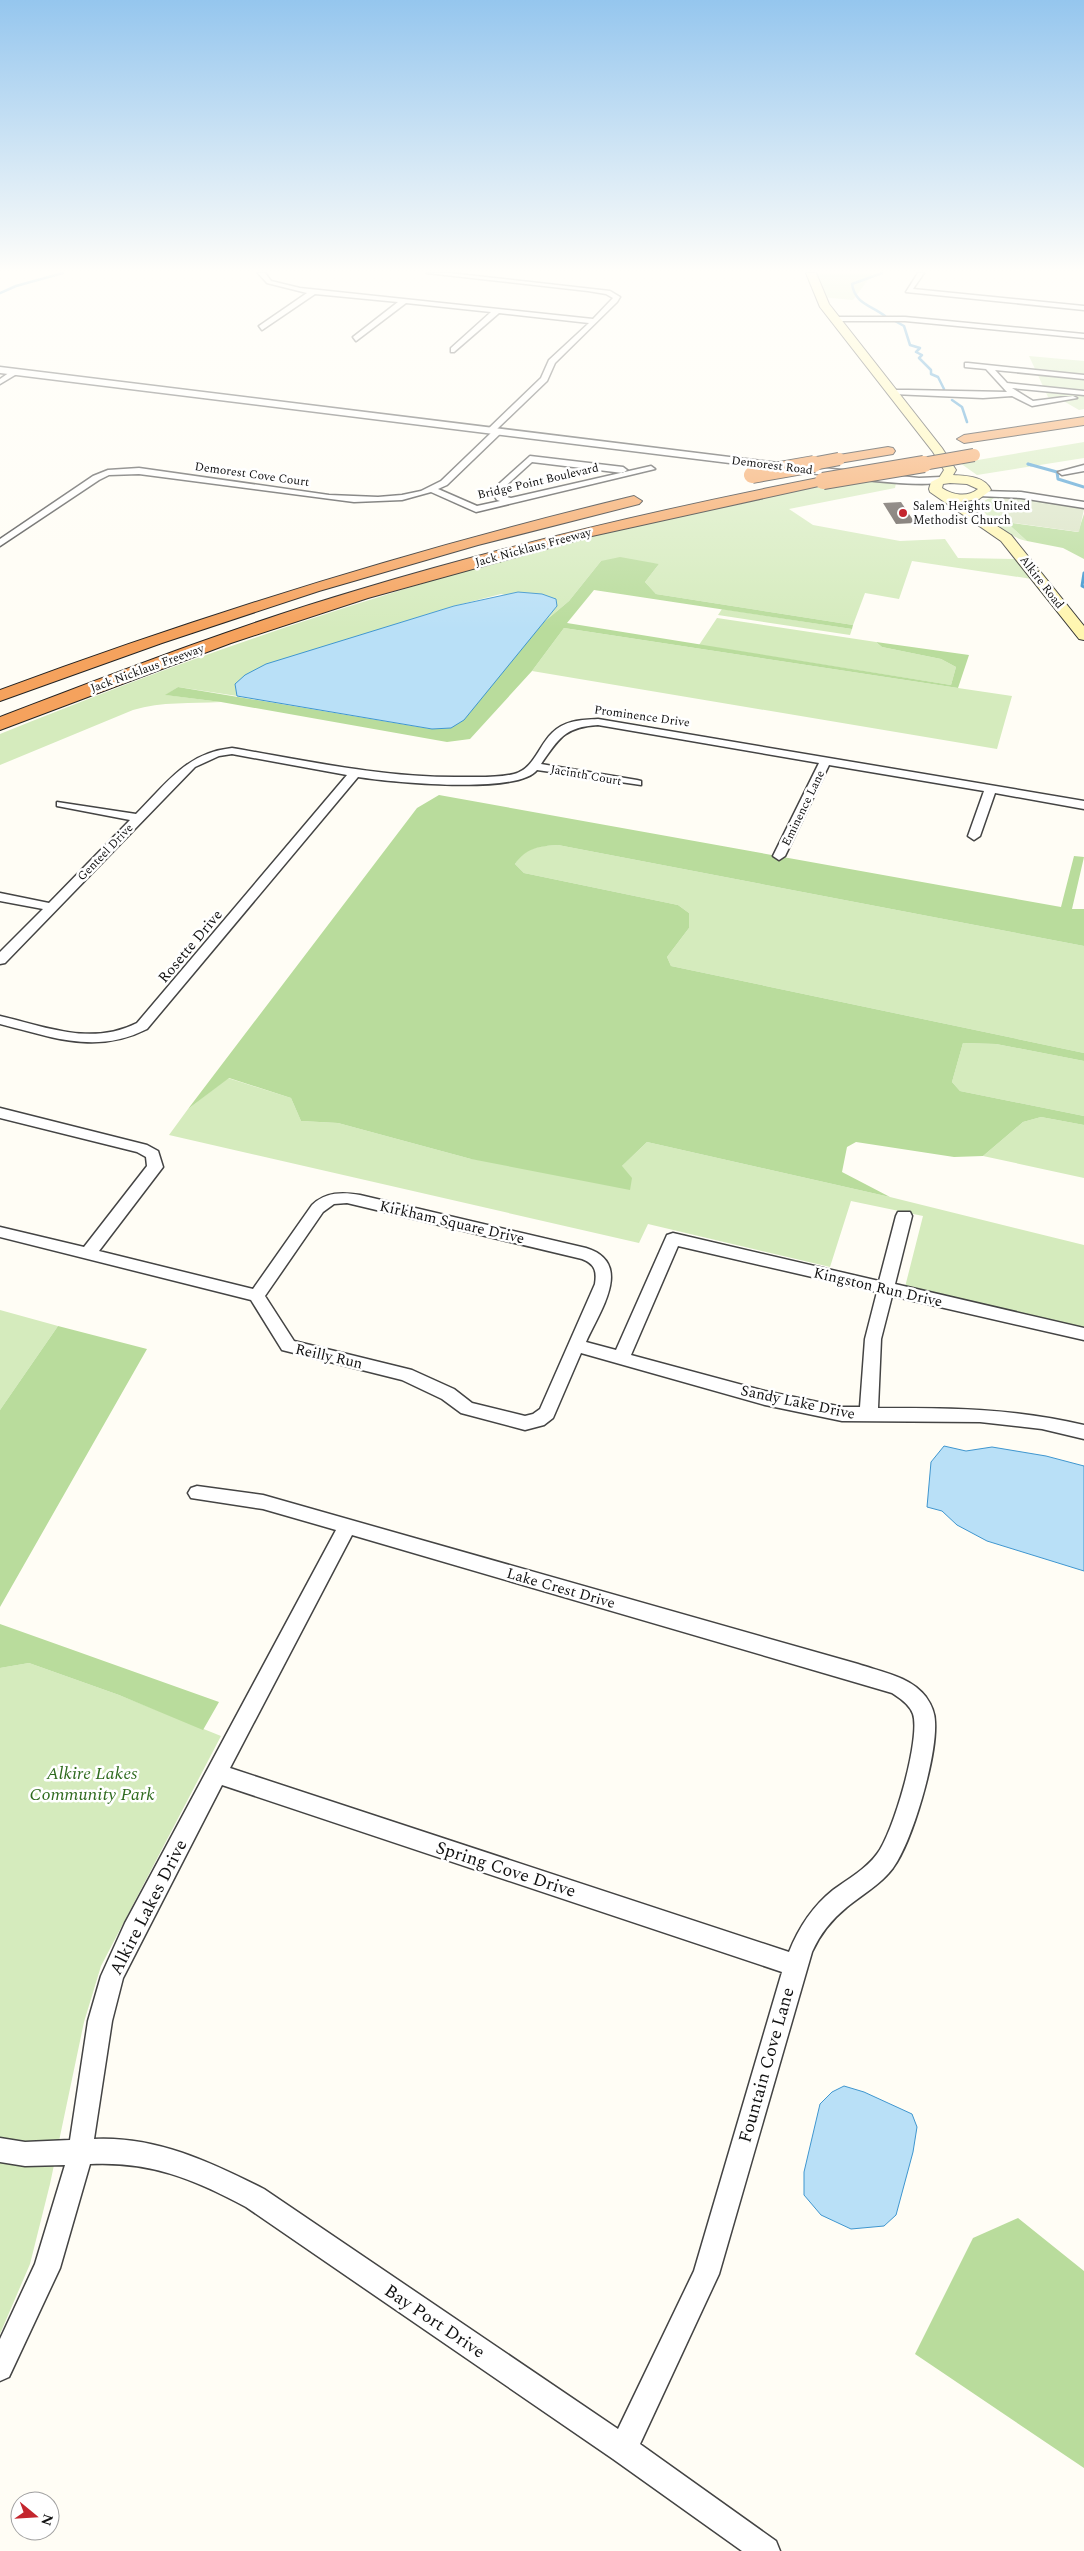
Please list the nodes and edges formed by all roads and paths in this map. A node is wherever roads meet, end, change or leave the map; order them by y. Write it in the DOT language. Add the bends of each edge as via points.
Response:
graph roads {
  1 [pos="179,392"];
  2 [pos="532,392"];
  3 [pos="893,392"];
  4 [pos="926,392"];
  5 [pos="1060,392"];
  6 [pos="1013,394"];
  7 [pos="1084,395"];
  8 [pos="1084,421"];
  9 [pos="495,431"];
  10 [pos="950,443"];
  11 [pos="917,447"];
  12 [pos="893,450"];
  13 [pos="993,452"];
  14 [pos="1084,468"];
  15 [pos="651,469"];
  16 [pos="635,471"];
  17 [pos="1062,472"];
  18 [pos="826,476"];
  19 [pos="734,479"];
  20 [pos="942,486"];
  21 [pos="980,489"];
  22 [pos="434,490"];
  23 [pos="649,498"];
  24 [pos="508,500"];
  25 [pos="1084,503"];
  26 [pos="998,530"];
  27 [pos="0,543"];
  28 [pos="1084,636"];
  29 [pos="0,696"];
  30 [pos="0,724"];
  31 [pos="216,753"];
  32 [pos="826,760"];
  33 [pos="535,766"];
  34 [pos="355,772"];
  35 [pos="637,783"];
  36 [pos="991,789"];
  37 [pos="62,804"];
  38 [pos="1084,805"];
  39 [pos="139,818"];
  40 [pos="974,836"];
  41 [pos="779,856"];
  42 [pos="0,897"];
  43 [pos="52,907"];
  44 [pos="0,960"];
  45 [pos="0,1020"];
  46 [pos="0,1113"];
  47 [pos="904,1216"];
  48 [pos="0,1232"];
  49 [pos="88,1254"];
  50 [pos="886,1288"];
  51 [pos="257,1296"];
  52 [pos="1084,1334"];
  53 [pos="577,1346"];
  54 [pos="621,1358"];
  55 [pos="869,1415"];
  56 [pos="1084,1432"];
  57 [pos="197,1493"];
  58 [pos="347,1527"];
  59 [pos="918,1703"];
  60 [pos="218,1774"];
  61 [pos="795,1964"];
  62 [pos="0,2150"];
  63 [pos="80,2153"];
  64 [pos="0,2368"];
  65 [pos="623,2449"];
  66 [pos="766,2551"];
  1 -- 9 [label="street, Demorest Road"];
  2 -- 9 [label="street, Demorest Cove Court"];
  3 -- 10 [label="main road"];
  4 -- 6 [label="street" via="971,397"];
  5 -- 7 [label="street"];
  6 -- 7 [label="street" via="1032,404"];
  8 -- 10 [label="highway"];
  9 -- 18 [label="street, Demorest Road"];
  9 -- 22 [label="street, Demorest Cove Court" via="451,478"];
  10 -- 11 [label="highway"];
  10 -- 20 [label="main road" via="950,470"];
  10 -- 21 [label="main road"];
  12 -- 19 [label="highway, bridge"];
  13 -- 18 [label="highway, Jack Nicklaus Freeway, bridge"];
  14 -- 17 [label="street"];
  15 -- 16 [label="street, Bridge Point Boulevard"];
  16 -- 24 [label="street, Bridge Point Boulevard"];
  16 -- 24 [label="street" via="530,459 495,492"];
  18 -- 20 [label="street, Demorest Road"];
  18 -- 30 [label="highway, Jack Nicklaus Freeway" via="625,522 362,594 209,645"];
  20 -- 21 [label="main road" via="962,479"];
  20 -- 21 [label="main road" via="959,497"];
  20 -- 26 [label="main road, Alkire Road" via="957,506"];
  21 -- 25 [label="street"];
  21 -- 26 [label="main road, Alkire Road" via="972,503 973,508 995,524"];
  22 -- 24 [label="street, Bridge Point Boulevard" via="476,509"];
  22 -- 27 [label="street, Demorest Cove Court" via="394,498 341,498 123,471 96,478"];
  23 -- 29 [label="highway, Jack Nicklaus Freeway" via="457,545 286,596 184,628"];
  26 -- 28 [label="main road, Alkire Road"];
  31 -- 34 [label="street, Prominence Drive" via="248,753"];
  31 -- 39 [label="street, Genteel Drive" via="190,765"];
  32 -- 33 [label="street, Prominence Drive" via="592,722 577,723 562,730"];
  32 -- 36 [label="street, Prominence Drive"];
  32 -- 41 [label="street, Eminence Lane"];
  33 -- 34 [label="street, Prominence Drive" via="511,778 460,782 417,781"];
  33 -- 35 [label="street, Jacinth Court"];
  34 -- 45 [label="street, Rosette Drive" via="142,1026 120,1037 93,1040"];
  36 -- 38 [label="street, Prominence Drive"];
  36 -- 40 [label="street"];
  37 -- 39 [label="street"];
  39 -- 43 [label="street, Genteel Drive"];
  42 -- 43 [label="street"];
  43 -- 44 [label="street, Genteel Drive"];
  46 -- 49 [label="street" via="142,1148 153,1155 155,1167"];
  47 -- 50 [label="street"];
  48 -- 49 [label="street"];
  49 -- 51 [label="street"];
  50 -- 52 [label="street, Kingston Run Drive"];
  50 -- 54 [label="street, Kingston Run Drive" via="673,1239"];
  50 -- 55 [label="street" via="870,1364"];
  51 -- 53 [label="street, Reilly Run" via="288,1346 406,1375 448,1394 467,1408 525,1423 538,1420 547,1413"];
  51 -- 53 [label="street, Kirkham Square Drive" via="313,1214 326,1202 341,1198 360,1200 586,1254 599,1260 604,1270 603,1284"];
  53 -- 54 [label="street, Sandy Lake Drive"];
  54 -- 55 [label="street, Sandy Lake Drive" via="765,1398 842,1414"];
  55 -- 56 [label="street, Sandy Lake Drive" via="980,1415 1042,1422"];
  57 -- 58 [label="street, Lake Crest Drive" via="264,1502"];
  58 -- 59 [label="street, Lake Crest Drive" via="858,1673 896,1686"];
  58 -- 60 [label="street, Alkire Lakes Drive"];
  59 -- 61 [label="street, Fountain Cove Lane" via="926,1723 924,1740 899,1839 886,1861 825,1912 806,1938"];
  60 -- 61 [label="street, Spring Cove Drive"];
  60 -- 63 [label="street, Alkire Lakes Drive" via="132,1931 112,1976 100,2021"];
  61 -- 65 [label="street, Fountain Cove Lane" via="706,2274"];
  62 -- 63 [label="street, Bay Port Drive" via="25,2154"];
  63 -- 64 [label="street, Alkire Lakes Drive" via="47,2268"];
  63 -- 65 [label="street, Bay Port Drive" via="118,2150 176,2162 205,2172 255,2198"];
  65 -- 66 [label="street, Bay Port Drive"];
}
